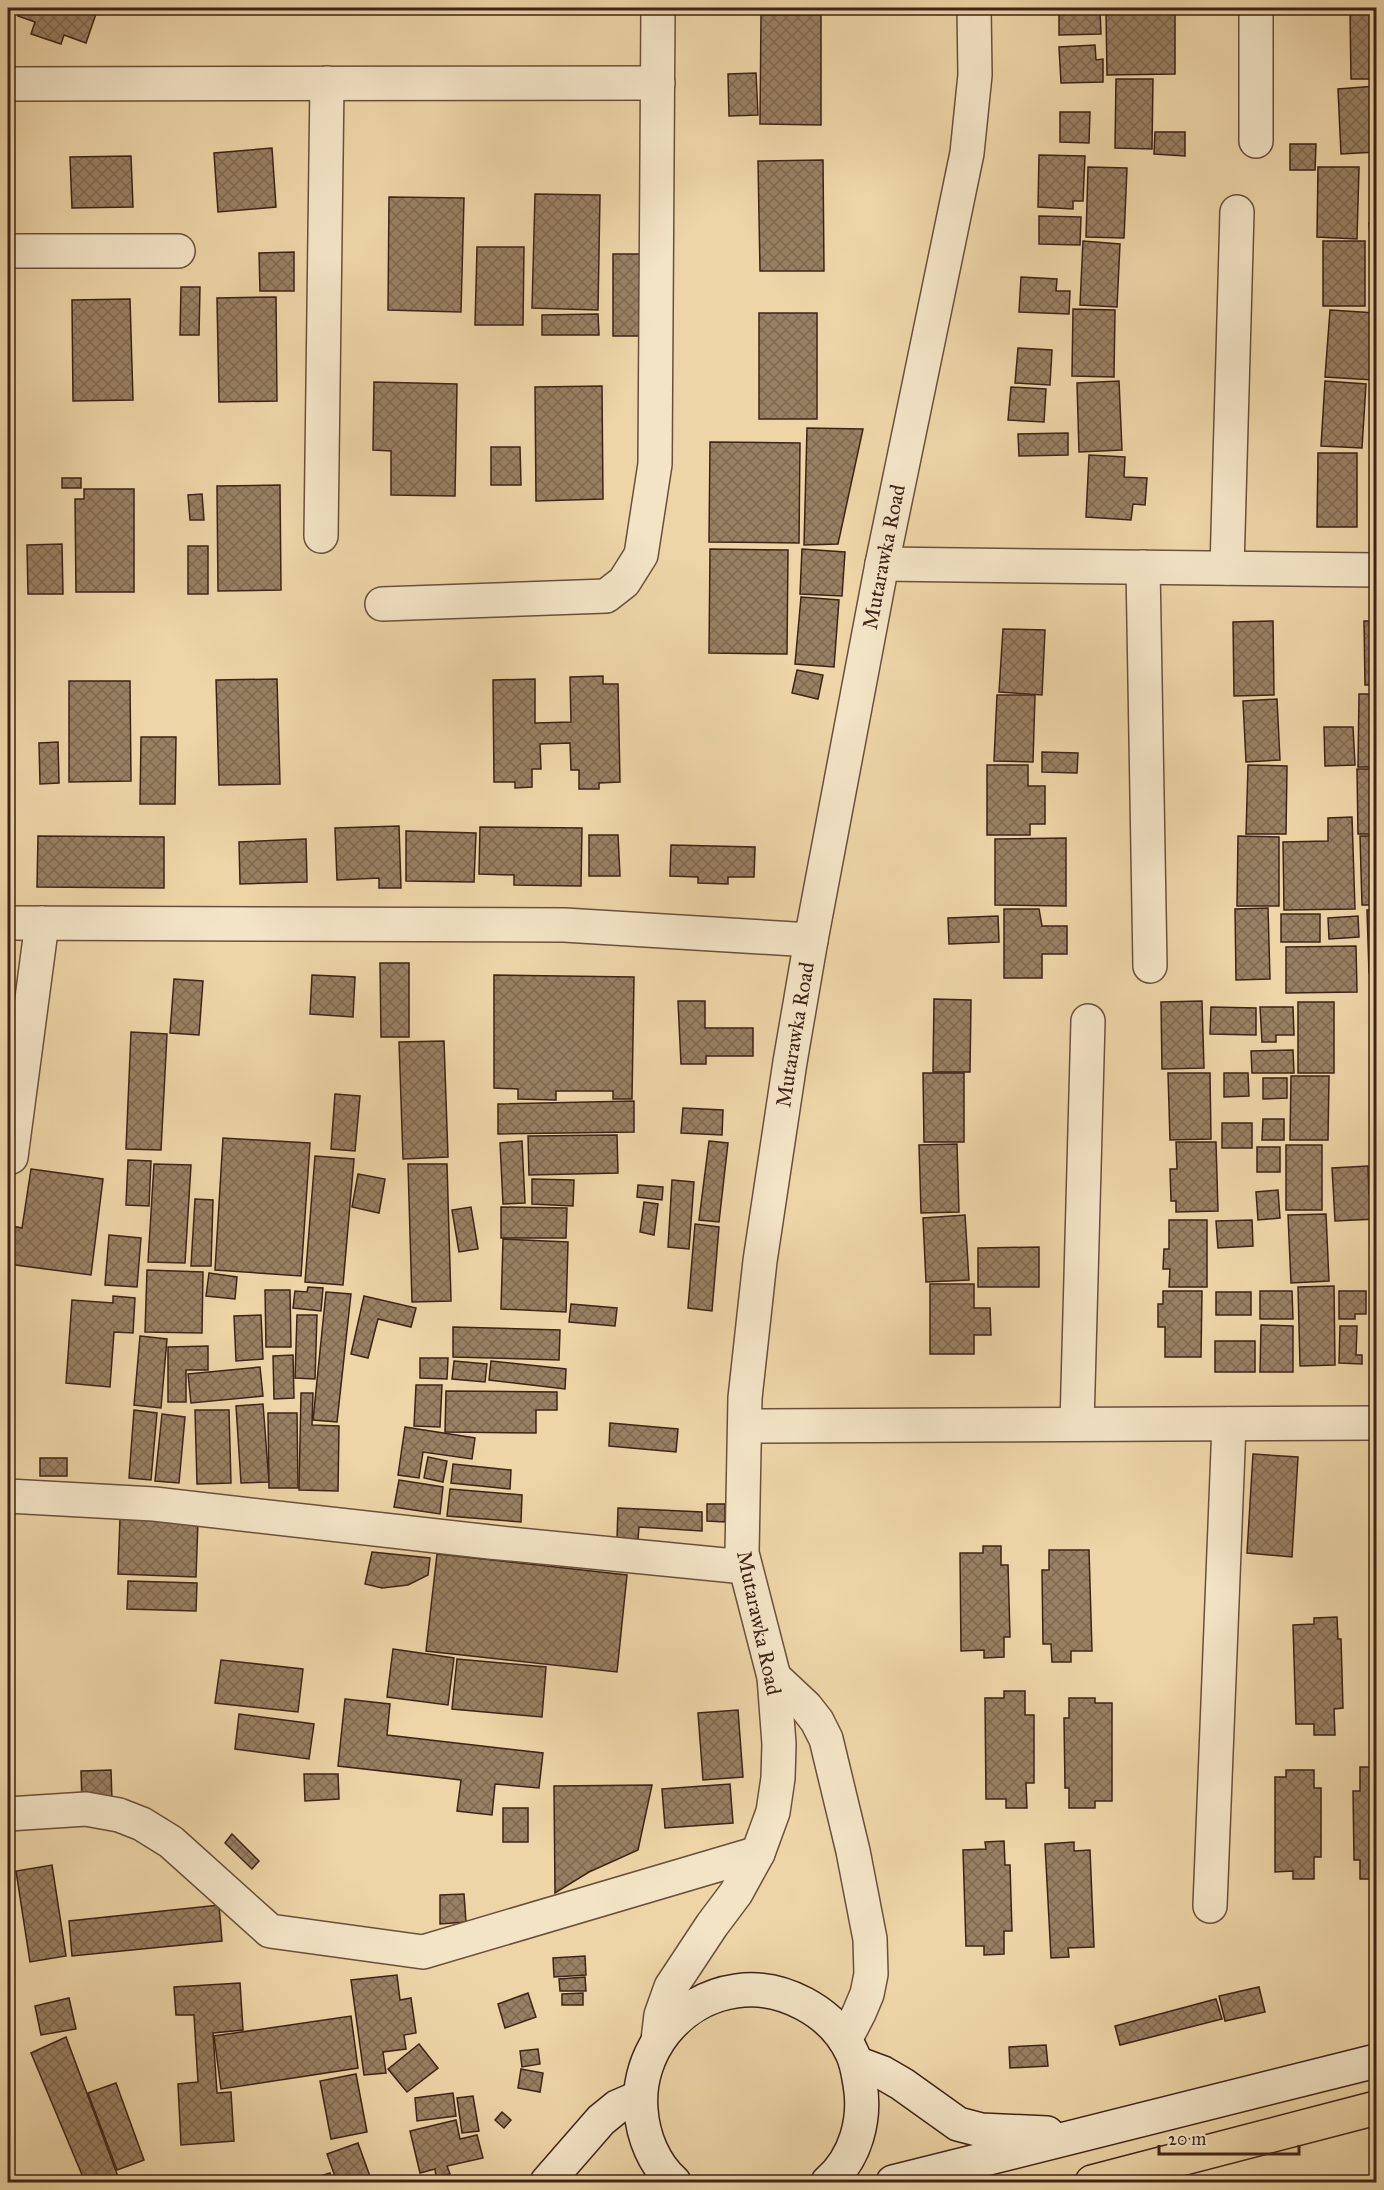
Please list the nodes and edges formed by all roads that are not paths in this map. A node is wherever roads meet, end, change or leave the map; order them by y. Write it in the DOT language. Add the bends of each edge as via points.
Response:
graph roads {
  1 [pos="658,8"];
  2 [pos="974,8"];
  3 [pos="1256,8"];
  4 [pos="327,82"];
  5 [pos="658,83"];
  6 [pos="8,84"];
  7 [pos="1256,141"];
  8 [pos="1237,212"];
  9 [pos="178,250"];
  10 [pos="8,251"];
  11 [pos="321,536"];
  12 [pos="882,564"];
  13 [pos="1143,567"];
  14 [pos="1227,568"];
  15 [pos="1377,570"];
  16 [pos="382,604"];
  17 [pos="8,923"];
  18 [pos="42,923"];
  19 [pos="811,940"];
  20 [pos="1150,966"];
  21 [pos="1088,1021"];
  22 [pos="11,1158"];
  23 [pos="1377,1423"];
  24 [pos="1077,1424"];
  25 [pos="1229,1424"];
  26 [pos="745,1426"];
  27 [pos="8,1496"];
  28 [pos="745,1567"];
  29 [pos="774,1677"];
  30 [pos="8,1814"];
  31 [pos="758,1853"];
  32 [pos="1210,1906"];
  33 [pos="658,2040"];
  34 [pos="850,2051"];
  35 [pos="1377,2061"];
  36 [pos="640,2097"];
  37 [pos="1377,2108"];
  38 [pos="1093,2132"];
  39 [pos="547,2182"];
  40 [pos="674,2182"];
  41 [pos="828,2182"];
  42 [pos="893,2182"];
  43 [pos="1092,2182"];
  1 -- 5 [label="street"];
  2 -- 12 [label="street, Mutarawka Road" via="975,75 967,153"];
  3 -- 7 [label="street"];
  4 -- 5 [label="street"];
  4 -- 6 [label="street"];
  4 -- 11 [label="street"];
  5 -- 16 [label="street" via="655,464 641,555 624,582 606,596"];
  8 -- 14 [label="street"];
  9 -- 10 [label="street"];
  12 -- 13 [label="street"];
  12 -- 19 [label="street, Mutarawka Road"];
  13 -- 14 [label="street"];
  13 -- 20 [label="street"];
  14 -- 15 [label="street"];
  17 -- 18 [label="street"];
  18 -- 19 [label="street" via="564,925"];
  18 -- 22 [label="street"];
  19 -- 26 [label="street, Mutarawka Road" via="759,1261"];
  21 -- 24 [label="street"];
  23 -- 25 [label="street"];
  24 -- 25 [label="street"];
  24 -- 26 [label="street"];
  25 -- 32 [label="street"];
  26 -- 28 [label="street, Mutarawka Road"];
  27 -- 28 [label="street" via="154,1504"];
  28 -- 29 [label="street, Mutarawka Road"];
  29 -- 31 [label="street, Mutarawka Road" via="778,1778 773,1812"];
  29 -- 34 [label="street" via="818,1721 826,1739 853,1851 870,1939 871,1974"];
  30 -- 31 [label="street" via="86,1809 119,1815 171,1842 270,1931 423,1952"];
  31 -- 33 [label="street, Mutarawka Road" via="736,1893 671,1988 661,2015"];
  33 -- 34 [label="street" via="678,2016 705,2000 736,1991 766,1991 797,1999 824,2016"];
  33 -- 36 [label="street" via="645,2066"];
  34 -- 38 [label="street" via="958,2124 981,2130 1031,2133"];
  34 -- 41 [label="street" via="863,2102 857,2140 838,2174"];
  35 -- 38 [label="street"];
  36 -- 39 [label="street" via="617,2107 601,2120"];
  36 -- 40 [label="street" via="642,2126 652,2153"];
  37 -- 43 [label="main road"];
  38 -- 42 [label="street"];
}
